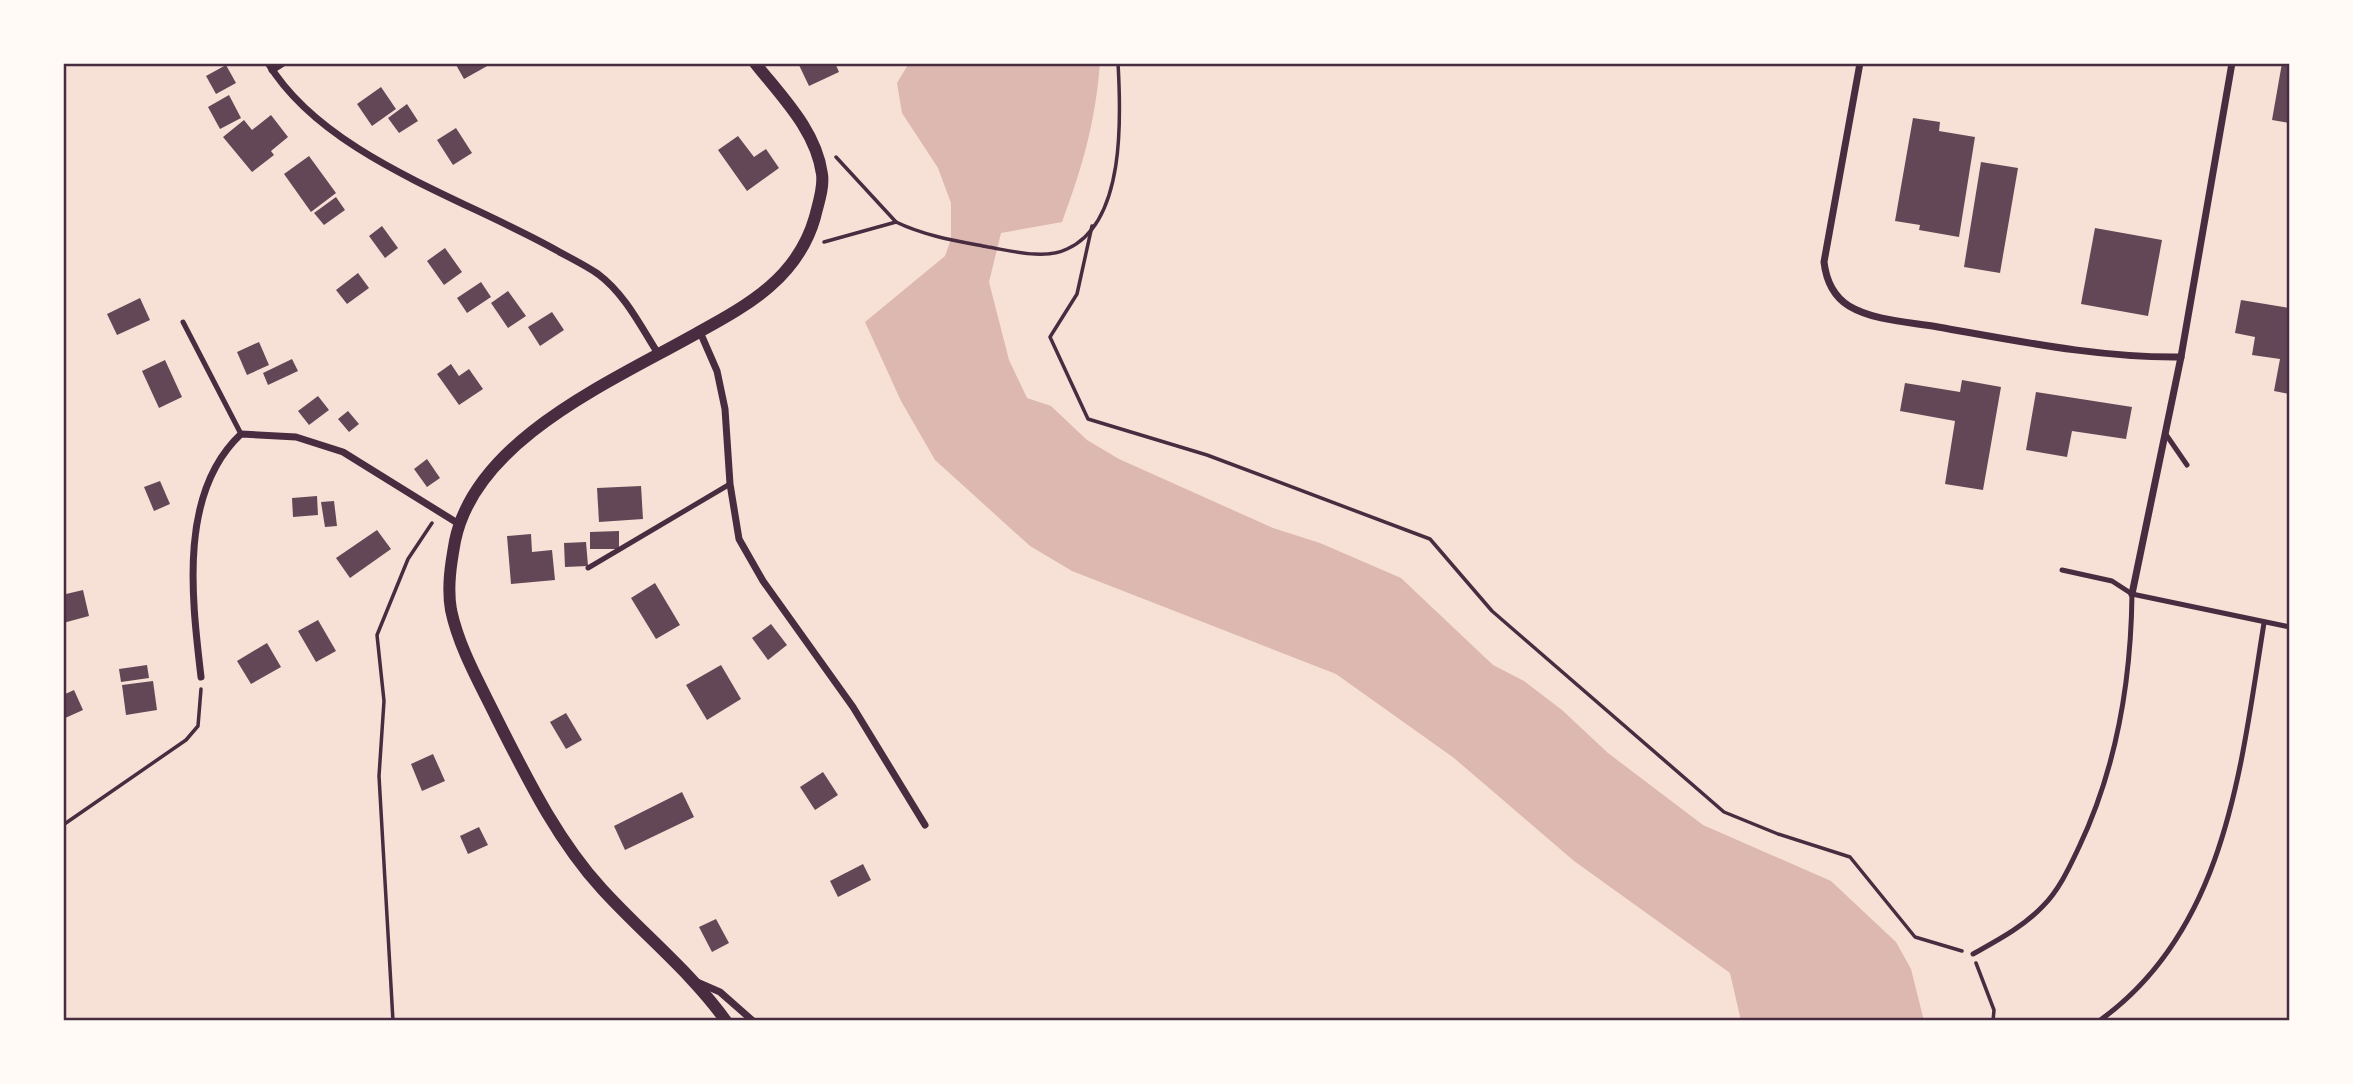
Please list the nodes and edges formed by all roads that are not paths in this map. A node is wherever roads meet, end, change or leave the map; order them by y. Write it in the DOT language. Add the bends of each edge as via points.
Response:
graph roads {
  1 [pos="283,63"];
  2 [pos="755,63"];
  3 [pos="1860,63"];
  4 [pos="2232,63"];
  5 [pos="270,66"];
  6 [pos="183,322"];
  7 [pos="699,332"];
  8 [pos="659,355"];
  9 [pos="2181,357"];
  10 [pos="2165,433"];
  11 [pos="241,435"];
  12 [pos="2188,465"];
  13 [pos="730,484"];
  14 [pos="459,524"];
  15 [pos="588,568"];
  16 [pos="2062,570"];
  17 [pos="2132,594"];
  18 [pos="2264,622"];
  19 [pos="2290,627"];
  20 [pos="201,677"];
  21 [pos="925,825"];
  22 [pos="1973,954"];
  23 [pos="692,980"];
  24 [pos="726,1021"];
  25 [pos="753,1021"];
  26 [pos="2099,1021"];
  1 -- 5 [label="street"];
  2 -- 7 [label="street" via="809,135 822,175 810,233 778,282"];
  3 -- 9 [label="street" via="1824,261 1826,278 1843,300 1884,317 2075,351"];
  4 -- 9 [label="street"];
  5 -- 8 [label="street" via="300,106 354,147 598,274 622,298"];
  6 -- 11 [label="lane"];
  7 -- 8 [label="street"];
  7 -- 13 [label="street" via="717,371"];
  8 -- 14 [label="street" via="549,418 520,440 495,464"];
  9 -- 10 [label="street"];
  10 -- 12 [label="lane"];
  10 -- 17 [label="street"];
  11 -- 14 [label="street" via="296,438 343,452"];
  11 -- 20 [label="street" via="224,451 205,487 194,552 192,599"];
  13 -- 15 [label="lane"];
  13 -- 21 [label="street" via="739,539 763,581 853,708"];
  14 -- 23 [label="street" via="450,568 451,609 468,661 522,768 561,836 601,888"];
  16 -- 17 [label="lane" via="2112,582"];
  17 -- 18 [label="lane"];
  17 -- 22 [label="lane" via="2127,685 2094,815 2067,873 2044,905 2026,922"];
  18 -- 19 [label="lane"];
  18 -- 26 [label="lane" via="2231,807 2197,902 2149,979"];
  23 -- 24 [label="street"];
  23 -- 25 [label="street" via="720,992"];
}
